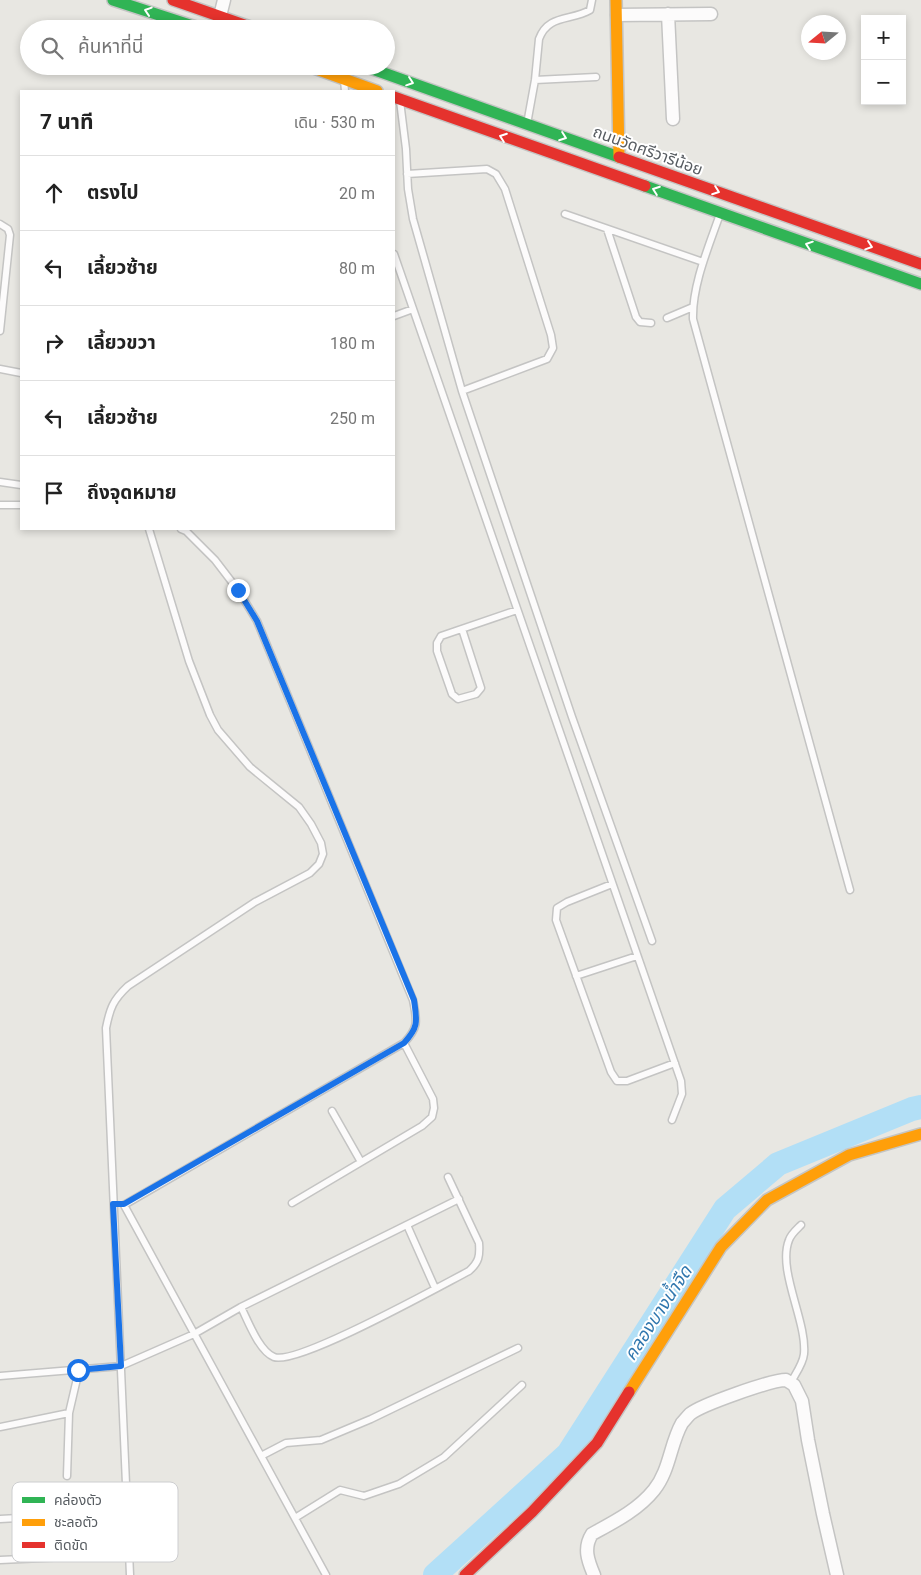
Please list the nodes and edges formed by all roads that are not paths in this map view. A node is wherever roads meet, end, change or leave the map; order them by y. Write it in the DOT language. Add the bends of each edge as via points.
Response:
graph roads {
  1 [pos="113,0"];
  2 [pos="173,0"];
  3 [pos="224,0"];
  4 [pos="592,0"];
  5 [pos="616,0"];
  6 [pos="668,14"];
  7 [pos="711,14"];
  8 [pos="617,15"];
  9 [pos="220,16"];
  10 [pos="174,20"];
  11 [pos="231,20"];
  12 [pos="332,75"];
  13 [pos="389,75"];
  14 [pos="596,78"];
  15 [pos="343,79"];
  16 [pos="535,80"];
  17 [pos="346,90"];
  18 [pos="374,90"];
  19 [pos="397,98"];
  20 [pos="673,119"];
  21 [pos="527,124"];
  22 [pos="619,157"];
  23 [pos="407,174"];
  24 [pos="720,213"];
  25 [pos="565,214"];
  26 [pos="0,224"];
  27 [pos="607,229"];
  28 [pos="395,257"];
  29 [pos="704,262"];
  30 [pos="921,264"];
  31 [pos="921,284"];
  32 [pos="693,306"];
  33 [pos="413,309"];
  34 [pos="395,316"];
  35 [pos="667,318"];
  36 [pos="651,323"];
  37 [pos="0,331"];
  38 [pos="0,369"];
  39 [pos="20,373"];
  40 [pos="462,391"];
  41 [pos="0,482"];
  42 [pos="20,485"];
  43 [pos="0,505"];
  44 [pos="20,505"];
  45 [pos="150,530"];
  46 [pos="183,530"];
  47 [pos="517,610"];
  48 [pos="462,629"];
  49 [pos="612,884"];
  50 [pos="850,890"];
  51 [pos="652,941"];
  52 [pos="637,956"];
  53 [pos="576,976"];
  54 [pos="404,1043"];
  55 [pos="675,1063"];
  56 [pos="332,1110"];
  57 [pos="672,1120"];
  58 [pos="921,1134"];
  59 [pos="360,1162"];
  60 [pos="448,1177"];
  61 [pos="459,1199"];
  62 [pos="292,1203"];
  63 [pos="113,1204"];
  64 [pos="124,1204"];
  65 [pos="407,1225"];
  66 [pos="801,1225"];
  67 [pos="435,1288"];
  68 [pos="241,1307"];
  69 [pos="194,1334"];
  70 [pos="518,1348"];
  71 [pos="121,1366"];
  72 [pos="78,1370"];
  73 [pos="0,1376"];
  74 [pos="790,1382"];
  75 [pos="522,1385"];
  76 [pos="69,1413"];
  77 [pos="0,1427"];
  78 [pos="261,1456"];
  79 [pos="67,1476"];
  80 [pos="127,1482"];
  81 [pos="295,1518"];
  82 [pos="129,1562"];
  83 [pos="130,1575"];
  84 [pos="326,1575"];
  85 [pos="465,1575"];
  86 [pos="594,1575"];
  87 [pos="837,1575"];
  10 -- 1 [label="main road, one-way"];
  2 -- 9 [label="main road"];
  3 -- 9 [label="street"];
  4 -- 16 [label="lane" via="590,10 555,20 542,33"];
  5 -- 8 [label="main road"];
  6 -- 7 [label="street"];
  6 -- 8 [label="street"];
  6 -- 20 [label="street"];
  8 -- 22 [label="main road"];
  9 -- 11 [label="main road"];
  12 -- 15 [label="main road"];
  13 -- 21 [label="main road, ถนนวัดศรีวารีน้อย, one-way"];
  14 -- 16 [label="lane"];
  15 -- 17 [label="lane"];
  15 -- 18 [label="main road"];
  16 -- 21 [label="lane"];
  19 -- 23 [label="lane"];
  24 -- 19 [label="main road, one-way"];
  21 -- 22 [label="main road, ถนนวัดศรีวารีน้อย, one-way"];
  22 -- 30 [label="main road, ถนนวัดศรีวารีน้อย, one-way"];
  23 -- 40 [label="lane" via="413,219"];
  23 -- 40 [label="lane" via="487,169 496,174 505,189 551,336 552,348 547,359"];
  24 -- 29 [label="lane"];
  31 -- 24 [label="main road, one-way"];
  25 -- 27 [label="lane"];
  26 -- 37 [label="lane" via="8,229 10,235"];
  27 -- 29 [label="lane"];
  27 -- 36 [label="lane" via="636,317 640,322"];
  28 -- 33 [label="lane"];
  29 -- 32 [label="lane"];
  32 -- 35 [label="lane"];
  32 -- 50 [label="lane" via="698,341"];
  33 -- 34 [label="lane"];
  33 -- 47 [label="lane"];
  38 -- 39 [label="lane"];
  40 -- 51 [label="lane"];
  41 -- 42 [label="lane"];
  43 -- 44 [label="lane"];
  45 -- 63 [label="lane" via="189,661 210,716 250,767 299,807 323,854 310,873 255,902 116,997 106,1028"];
  46 -- 54 [label="lane" via="215,560 257,621 414,1000 414,1032"];
  47 -- 48 [label="lane"];
  47 -- 49 [label="lane"];
  48 -- 48 [label="lane" via="441,636 437,643 452,694 458,699 476,694 482,688"];
  49 -- 52 [label="lane"];
  49 -- 53 [label="lane" via="558,908 556,920"];
  52 -- 53 [label="lane"];
  52 -- 55 [label="lane"];
  53 -- 55 [label="lane" via="617,1081"];
  54 -- 59 [label="lane" via="433,1099 432,1117 409,1135"];
  54 -- 64 [label="lane"];
  55 -- 57 [label="lane" via="682,1094"];
  56 -- 59 [label="lane"];
  58 -- 85 [label="main road" via="849,1155 767,1200 721,1247 597,1444"];
  59 -- 62 [label="lane"];
  60 -- 61 [label="lane"];
  61 -- 65 [label="lane"];
  61 -- 67 [label="lane" via="479,1243 480,1254 477,1264 469,1271"];
  63 -- 64 [label="lane"];
  63 -- 71 [label="lane"];
  64 -- 69 [label="lane"];
  65 -- 67 [label="lane"];
  65 -- 68 [label="lane"];
  66 -- 74 [label="lane" via="790,1238 786,1250 804,1354"];
  67 -- 68 [label="lane" via="328,1343 283,1359 264,1350"];
  68 -- 69 [label="lane"];
  69 -- 71 [label="lane"];
  69 -- 78 [label="lane"];
  70 -- 78 [label="lane" via="346,1430 321,1440 286,1443"];
  71 -- 72 [label="lane"];
  71 -- 80 [label="lane"];
  72 -- 73 [label="lane"];
  72 -- 76 [label="lane"];
  74 -- 86 [label="street" via="777,1381 739,1393 690,1414 678,1433 666,1470 654,1489 631,1511 589,1539 587,1556"];
  74 -- 87 [label="street" via="802,1401"];
  75 -- 81 [label="lane" via="444,1458 399,1484 364,1496 340,1490"];
  76 -- 77 [label="lane"];
  76 -- 79 [label="lane"];
  78 -- 81 [label="lane"];
  81 -- 84 [label="lane"];
  82 -- 83 [label="lane"];
}
